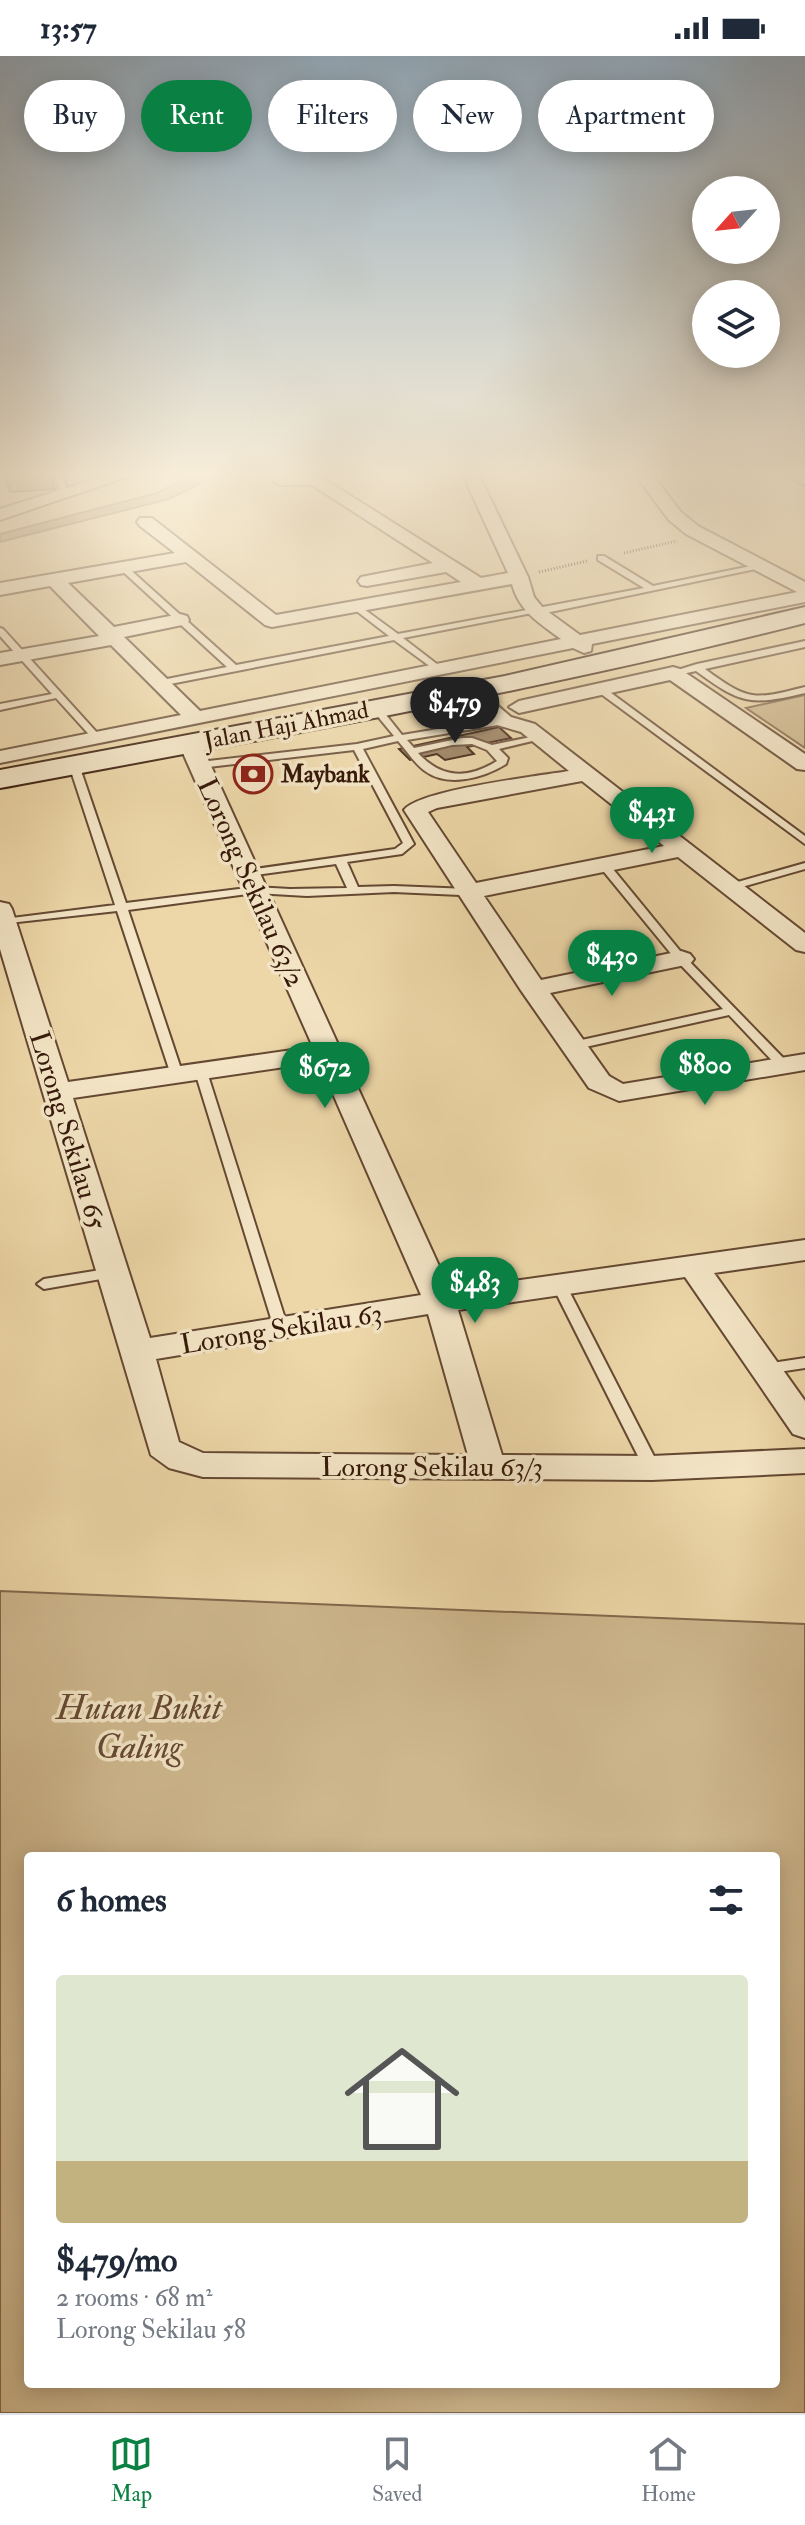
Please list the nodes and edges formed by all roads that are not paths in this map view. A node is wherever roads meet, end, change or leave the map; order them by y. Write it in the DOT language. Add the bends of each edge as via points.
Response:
graph roads {
  1 [pos="37,583"];
  2 [pos="58,583"];
  3 [pos="139,583"];
  4 [pos="223,583"];
  5 [pos="483,583"];
  6 [pos="521,583"];
  7 [pos="642,583"];
  8 [pos="682,583"];
  9 [pos="477,584"];
  10 [pos="0,589"];
  11 [pos="652,589"];
  12 [pos="805,596"];
  13 [pos="357,607"];
  14 [pos="535,611"];
  15 [pos="805,615"];
  16 [pos="180,620"];
  17 [pos="0,631"];
  18 [pos="111,636"];
  19 [pos="396,638"];
  20 [pos="574,641"];
  21 [pos="805,644"];
  22 [pos="22,655"];
  23 [pos="0,659"];
  24 [pos="697,667"];
  25 [pos="235,669"];
  26 [pos="439,670"];
  27 [pos="673,673"];
  28 [pos="603,675"];
  29 [pos="160,683"];
  30 [pos="482,688"];
  31 [pos="805,690"];
  32 [pos="59,695"];
  33 [pos="0,707"];
  34 [pos="376,708"];
  35 [pos="523,724"];
  36 [pos="97,738"];
  37 [pos="400,738"];
  38 [pos="195,742"];
  39 [pos="357,747"];
  40 [pos="491,748"];
  41 [pos="412,751"];
  42 [pos="0,757"];
  43 [pos="805,764"];
  44 [pos="74,765"];
  45 [pos="587,774"];
  46 [pos="0,779"];
  47 [pos="805,841"];
  48 [pos="683,849"];
  49 [pos="340,860"];
  50 [pos="604,865"];
  51 [pos="805,866"];
  52 [pos="252,881"];
  53 [pos="731,887"];
  54 [pos="354,890"];
  55 [pos="469,892"];
  56 [pos="120,907"];
  57 [pos="2,915"];
  58 [pos="805,945"];
  59 [pos="681,959"];
  60 [pos="533,989"];
  61 [pos="728,1012"];
  62 [pos="572,1046"];
  63 [pos="328,1053"];
  64 [pos="799,1065"];
  65 [pos="189,1073"];
  66 [pos="57,1092"];
  67 [pos="805,1250"];
  68 [pos="693,1266"];
  69 [pos="113,1273"];
  70 [pos="44,1284"];
  71 [pos="559,1285"];
  72 [pos="440,1302"];
  73 [pos="281,1328"];
  74 [pos="138,1351"];
  75 [pos="805,1363"];
  76 [pos="765,1369"];
  77 [pos="805,1426"];
  78 [pos="805,1461"];
  79 [pos="488,1466"];
  80 [pos="652,1468"];
  1 -- 10 [label="street"];
  2 -- 18 [label="street"];
  3 -- 16 [label="lane"];
  4 -- 13 [label="street" via="272,621"];
  5 -- 9 [label="street"];
  6 -- 14 [label="street"];
  7 -- 11 [label="lane"];
  8 -- 11 [label="lane"];
  9 -- 13 [label="street"];
  11 -- 14 [label="lane"];
  12 -- 20 [label="street, Jalan Haji Ahmad"];
  13 -- 19 [label="lane"];
  14 -- 19 [label="lane"];
  14 -- 20 [label="street"];
  15 -- 28 [label="street, Jalan Haji Ahmad"];
  16 -- 18 [label="street"];
  16 -- 25 [label="lane"];
  17 -- 22 [label="lane"];
  18 -- 22 [label="street"];
  18 -- 29 [label="street"];
  19 -- 25 [label="lane"];
  19 -- 26 [label="lane"];
  20 -- 26 [label="street, Jalan Haji Ahmad"];
  20 -- 28 [label="street"];
  21 -- 24 [label="lane"];
  22 -- 23 [label="street"];
  22 -- 32 [label="lane"];
  24 -- 27 [label="lane"];
  24 -- 31 [label="lane" via="745,700"];
  25 -- 29 [label="lane"];
  26 -- 38 [label="street, Jalan Haji Ahmad"];
  27 -- 28 [label="street"];
  27 -- 43 [label="street"];
  28 -- 30 [label="street, Jalan Haji Ahmad"];
  28 -- 35 [label="street"];
  28 -- 47 [label="lane"];
  29 -- 38 [label="street"];
  30 -- 34 [label="street, Jalan Haji Ahmad"];
  30 -- 35 [label="street"];
  32 -- 33 [label="lane"];
  32 -- 36 [label="lane"];
  34 -- 37 [label="lane"];
  34 -- 38 [label="street, Jalan Haji Ahmad"];
  35 -- 37 [label="lane"];
  35 -- 40 [label="lane"];
  35 -- 45 [label="street"];
  36 -- 38 [label="street"];
  36 -- 42 [label="street"];
  37 -- 39 [label="lane"];
  37 -- 41 [label="lane"];
  38 -- 39 [label="lane"];
  38 -- 44 [label="street, Jalan Haji Ahmad"];
  38 -- 52 [label="street, Lorong Sekilau 63/2"];
  39 -- 49 [label="lane" via="409,844 398,852"];
  40 -- 41 [label="lane" via="465,741"];
  40 -- 41 [label="lane" via="502,762 455,777 430,770"];
  44 -- 46 [label="street, Jalan Haji Ahmad"];
  44 -- 56 [label="lane"];
  45 -- 48 [label="street"];
  45 -- 55 [label="street" via="416,807"];
  48 -- 50 [label="street"];
  48 -- 53 [label="street"];
  49 -- 52 [label="lane"];
  49 -- 54 [label="lane"];
  50 -- 55 [label="street"];
  50 -- 59 [label="lane"];
  51 -- 53 [label="lane"];
  52 -- 54 [label="lane" via="287,894"];
  52 -- 56 [label="lane"];
  52 -- 63 [label="street, Lorong Sekilau 63/2"];
  53 -- 58 [label="street"];
  54 -- 55 [label="lane"];
  55 -- 60 [label="street"];
  56 -- 57 [label="lane"];
  56 -- 65 [label="lane"];
  57 -- 66 [label="street, Lorong Sekilau 65"];
  59 -- 60 [label="street"];
  59 -- 61 [label="lane"];
  60 -- 62 [label="street"];
  61 -- 62 [label="lane"];
  61 -- 64 [label="lane"];
  62 -- 64 [label="street" via="599,1082 619,1093"];
  63 -- 65 [label="street"];
  63 -- 72 [label="street, Lorong Sekilau 63/2"];
  65 -- 66 [label="street"];
  65 -- 73 [label="lane"];
  66 -- 69 [label="street, Lorong Sekilau 65"];
  67 -- 68 [label="street, Lorong Sekilau 63"];
  68 -- 71 [label="street, Lorong Sekilau 63"];
  68 -- 76 [label="street"];
  69 -- 70 [label="lane"];
  69 -- 74 [label="street, Lorong Sekilau 65"];
  71 -- 72 [label="street, Lorong Sekilau 63"];
  71 -- 80 [label="lane"];
  72 -- 73 [label="street, Lorong Sekilau 63"];
  72 -- 79 [label="street, Lorong Sekilau 63/2"];
  73 -- 74 [label="street, Lorong Sekilau 63"];
  74 -- 79 [label="street, Lorong Sekilau 63/3" via="163,1447 182,1461"];
  75 -- 76 [label="lane"];
  76 -- 77 [label="street"];
  78 -- 80 [label="street, Lorong Sekilau 63/3"];
  79 -- 80 [label="street, Lorong Sekilau 63/3"];
}
